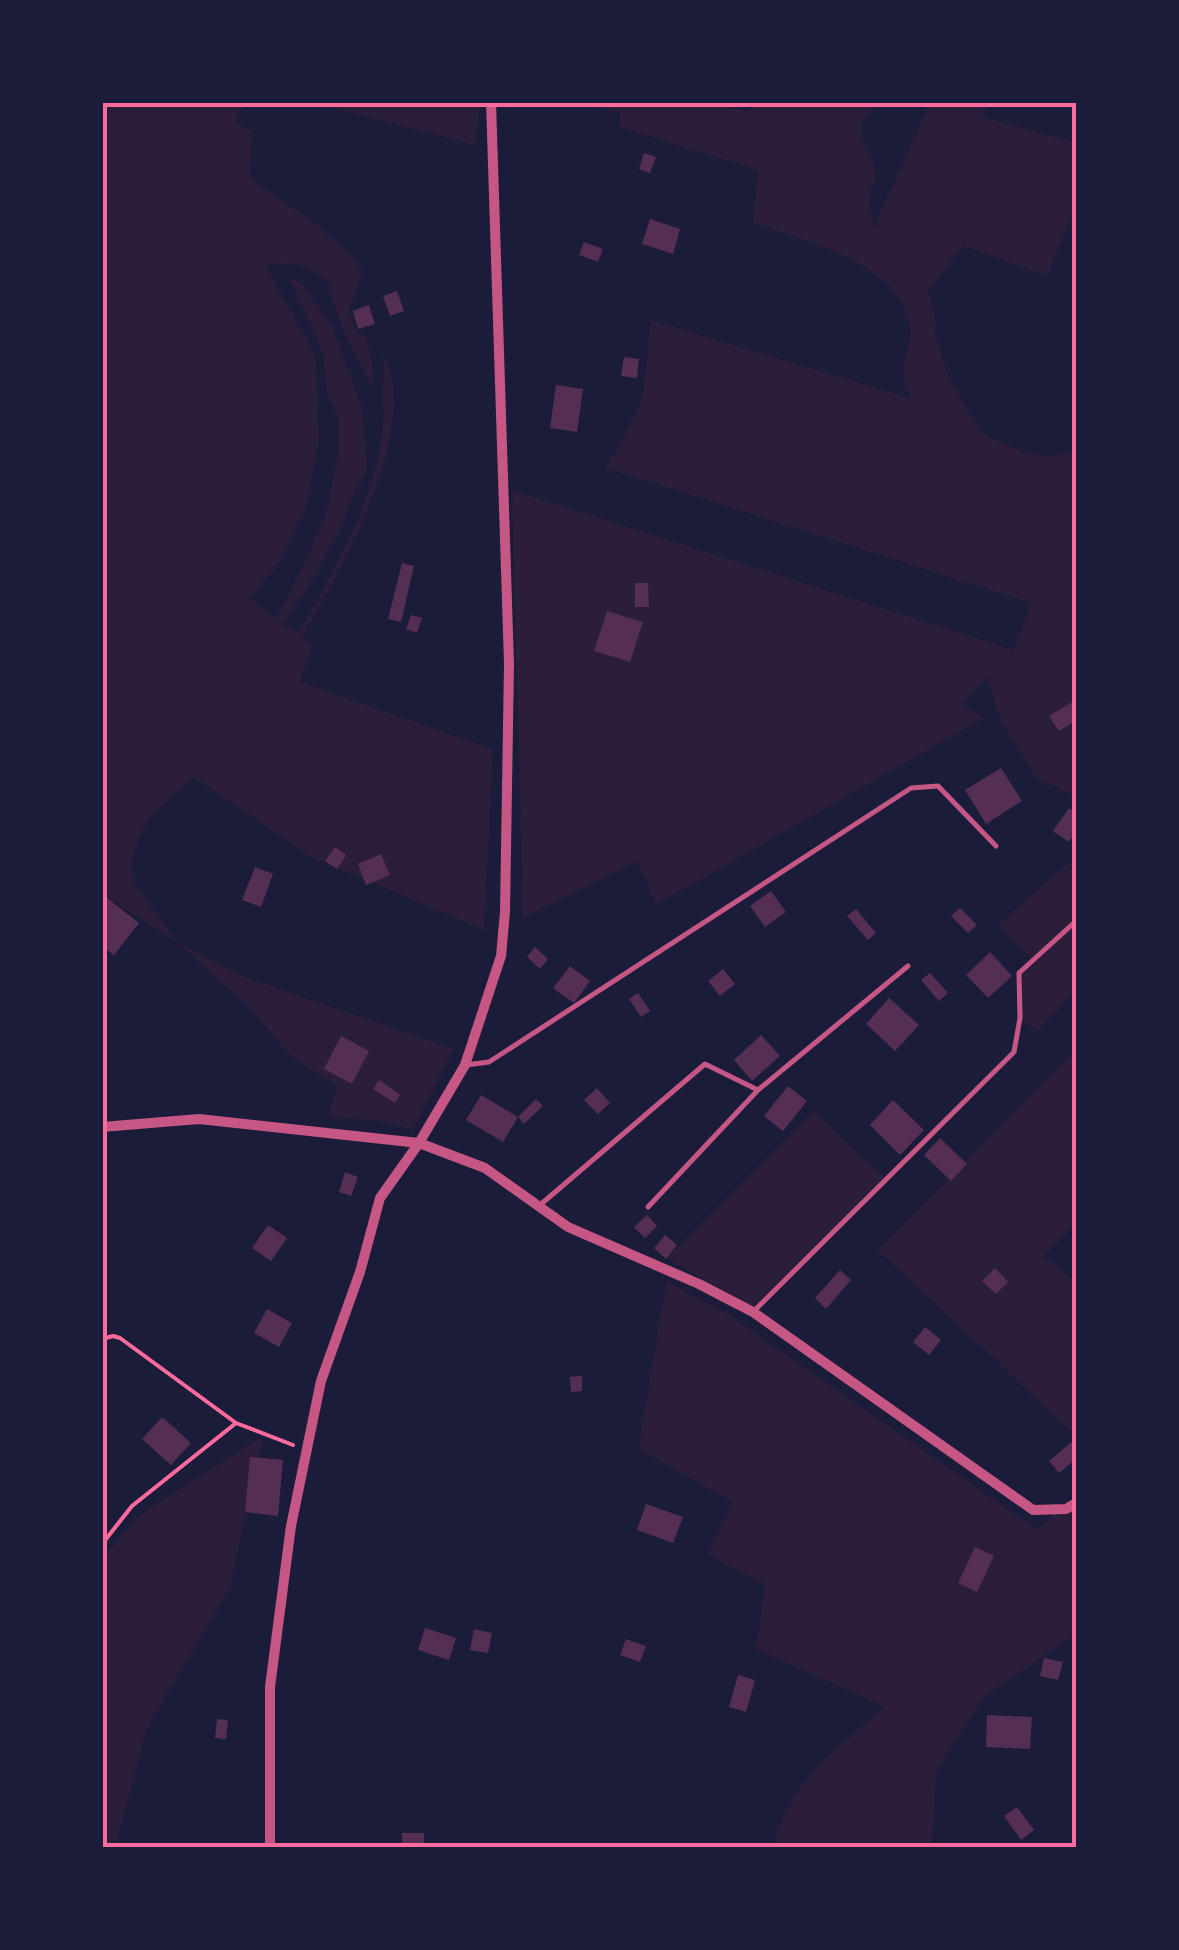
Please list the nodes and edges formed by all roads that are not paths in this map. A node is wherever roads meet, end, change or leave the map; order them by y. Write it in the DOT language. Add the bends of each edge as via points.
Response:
graph roads {
  1 [pos="491,102"];
  2 [pos="996,846"];
  3 [pos="1076,921"];
  4 [pos="908,966"];
  5 [pos="465,1065"];
  6 [pos="758,1090"];
  7 [pos="102,1127"];
  8 [pos="419,1143"];
  9 [pos="538,1207"];
  10 [pos="648,1207"];
  11 [pos="752,1312"];
  12 [pos="1076,1503"];
  13 [pos="270,1848"];
  1 -- 5 [label="street" via="508,664 506,912 501,956"];
  2 -- 5 [label="lane" via="938,786 911,788 488,1062"];
  3 -- 11 [label="lane" via="1020,973 1014,1052"];
  4 -- 6 [label="lane"];
  5 -- 8 [label="street"];
  6 -- 9 [label="lane" via="705,1064"];
  6 -- 10 [label="lane"];
  7 -- 8 [label="street" via="200,1119"];
  8 -- 9 [label="street" via="485,1168"];
  8 -- 13 [label="street" via="380,1198 320,1381 291,1526 270,1688"];
  9 -- 11 [label="street"];
  11 -- 12 [label="street" via="1034,1510 1066,1510"];
}
